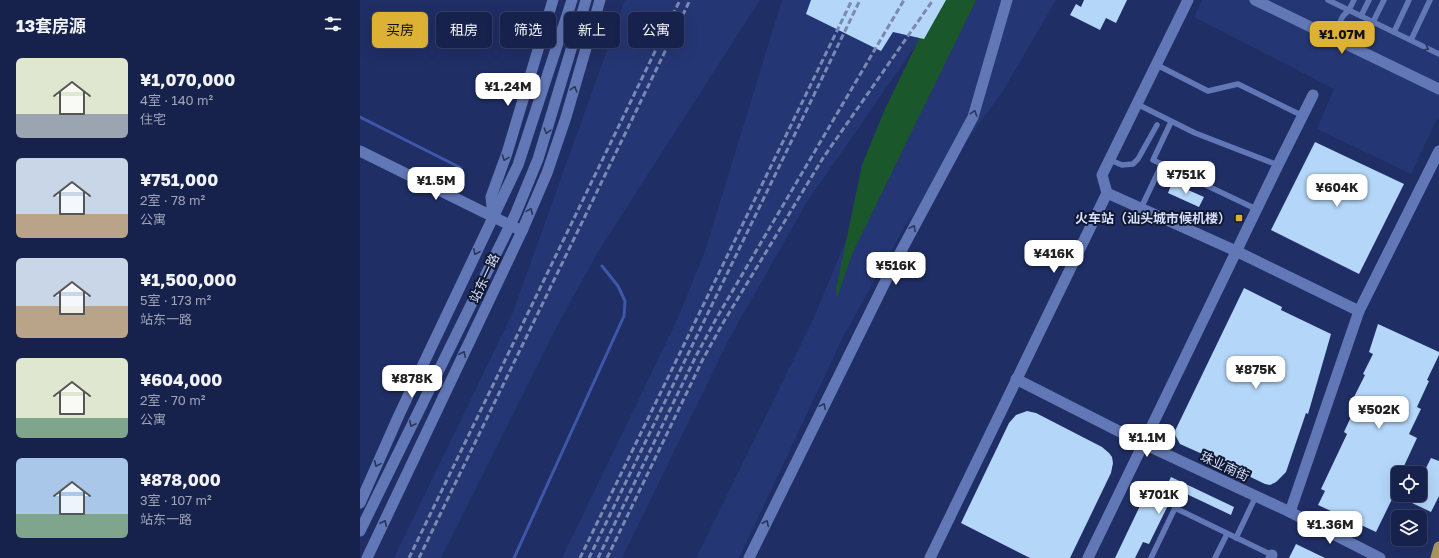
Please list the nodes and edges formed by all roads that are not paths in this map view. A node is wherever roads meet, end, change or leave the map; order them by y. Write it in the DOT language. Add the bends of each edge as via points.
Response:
graph roads {
  1 [pos="553,0"];
  2 [pos="572,0"];
  3 [pos="586,0"];
  4 [pos="600,0"];
  5 [pos="1007,0"];
  6 [pos="1188,0"];
  7 [pos="1255,0"];
  8 [pos="1328,0"];
  9 [pos="1354,0"];
  10 [pos="1369,0"];
  11 [pos="1384,0"];
  12 [pos="1409,0"];
  13 [pos="1430,0"];
  14 [pos="1338,2"];
  15 [pos="1349,10"];
  16 [pos="1361,16"];
  17 [pos="1373,22"];
  18 [pos="1394,32"];
  19 [pos="1332,37"];
  20 [pos="1411,40"];
  21 [pos="1439,54"];
  22 [pos="1156,65"];
  23 [pos="1439,89"];
  24 [pos="1313,95"];
  25 [pos="1137,104"];
  26 [pos="1303,116"];
  27 [pos="1171,122"];
  28 [pos="1157,125"];
  29 [pos="360,151"];
  30 [pos="1439,151"];
  31 [pos="1110,160"];
  32 [pos="1162,164"];
  33 [pos="1278,165"];
  34 [pos="1107,193"];
  35 [pos="1141,208"];
  36 [pos="1256,209"];
  37 [pos="493,216"];
  38 [pos="522,231"];
  39 [pos="1236,251"];
  40 [pos="1359,311"];
  41 [pos="1016,379"];
  42 [pos="1144,444"];
  43 [pos="1256,496"];
  44 [pos="360,503"];
  45 [pos="1290,512"];
  46 [pos="360,532"];
  47 [pos="1227,534"];
  48 [pos="1236,538"];
  49 [pos="1439,547"];
  50 [pos="1272,557"];
  51 [pos="367,558"];
  52 [pos="749,558"];
  53 [pos="930,558"];
  54 [pos="1088,558"];
  55 [pos="1151,558"];
  56 [pos="1215,558"];
  57 [pos="1380,558"];
  58 [pos="1436,558"];
  1 -- 37 [label="street, one-way" via="507,153 490,197"];
  2 -- 37 [label="street" via="518,164"];
  3 -- 46 [label="street, one-way" via="538,160"];
  38 -- 4 [label="street, 站东一路, one-way" via="547,173 566,117"];
  52 -- 5 [label="street, one-way" via="889,273 973,117"];
  6 -- 22 [label="street"];
  7 -- 19 [label="street"];
  8 -- 14 [label="lane"];
  9 -- 15 [label="lane"];
  10 -- 16 [label="lane"];
  11 -- 17 [label="lane"];
  12 -- 18 [label="lane"];
  13 -- 20 [label="lane"];
  14 -- 15 [label="lane"];
  15 -- 16 [label="lane"];
  15 -- 19 [label="lane"];
  16 -- 17 [label="lane"];
  17 -- 18 [label="lane"];
  18 -- 20 [label="lane"];
  19 -- 23 [label="street"];
  20 -- 21 [label="lane, one-way"];
  22 -- 25 [label="street"];
  22 -- 26 [label="lane" via="1208,90 1238,84"];
  24 -- 26 [label="street"];
  25 -- 27 [label="lane"];
  25 -- 31 [label="street"];
  26 -- 33 [label="street"];
  27 -- 32 [label="lane" via="1153,160"];
  27 -- 33 [label="lane"];
  28 -- 31 [label="lane" via="1133,164 1122,165"];
  29 -- 37 [label="street"];
  30 -- 40 [label="street"];
  31 -- 34 [label="street" via="1102,175"];
  32 -- 35 [label="lane"];
  32 -- 36 [label="lane"];
  33 -- 36 [label="street"];
  34 -- 35 [label="street"];
  34 -- 41 [label="street"];
  35 -- 39 [label="street"];
  36 -- 39 [label="street"];
  37 -- 38 [label="street"];
  37 -- 44 [label="street, one-way" via="398,415"];
  51 -- 38 [label="street, 站东一路, one-way"];
  39 -- 40 [label="street"];
  39 -- 42 [label="street"];
  40 -- 45 [label="street"];
  41 -- 42 [label="street, 珠业南街"];
  41 -- 53 [label="street"];
  42 -- 43 [label="street, 珠业南街"];
  42 -- 54 [label="street"];
  43 -- 45 [label="street, 珠业南街"];
  43 -- 48 [label="lane"];
  45 -- 57 [label="street, 珠业南街"];
  47 -- 48 [label="lane"];
  47 -- 55 [label="lane" via="1175,508"];
  47 -- 56 [label="lane"];
  48 -- 50 [label="lane"];
  49 -- 58 [label="highway"];
}
